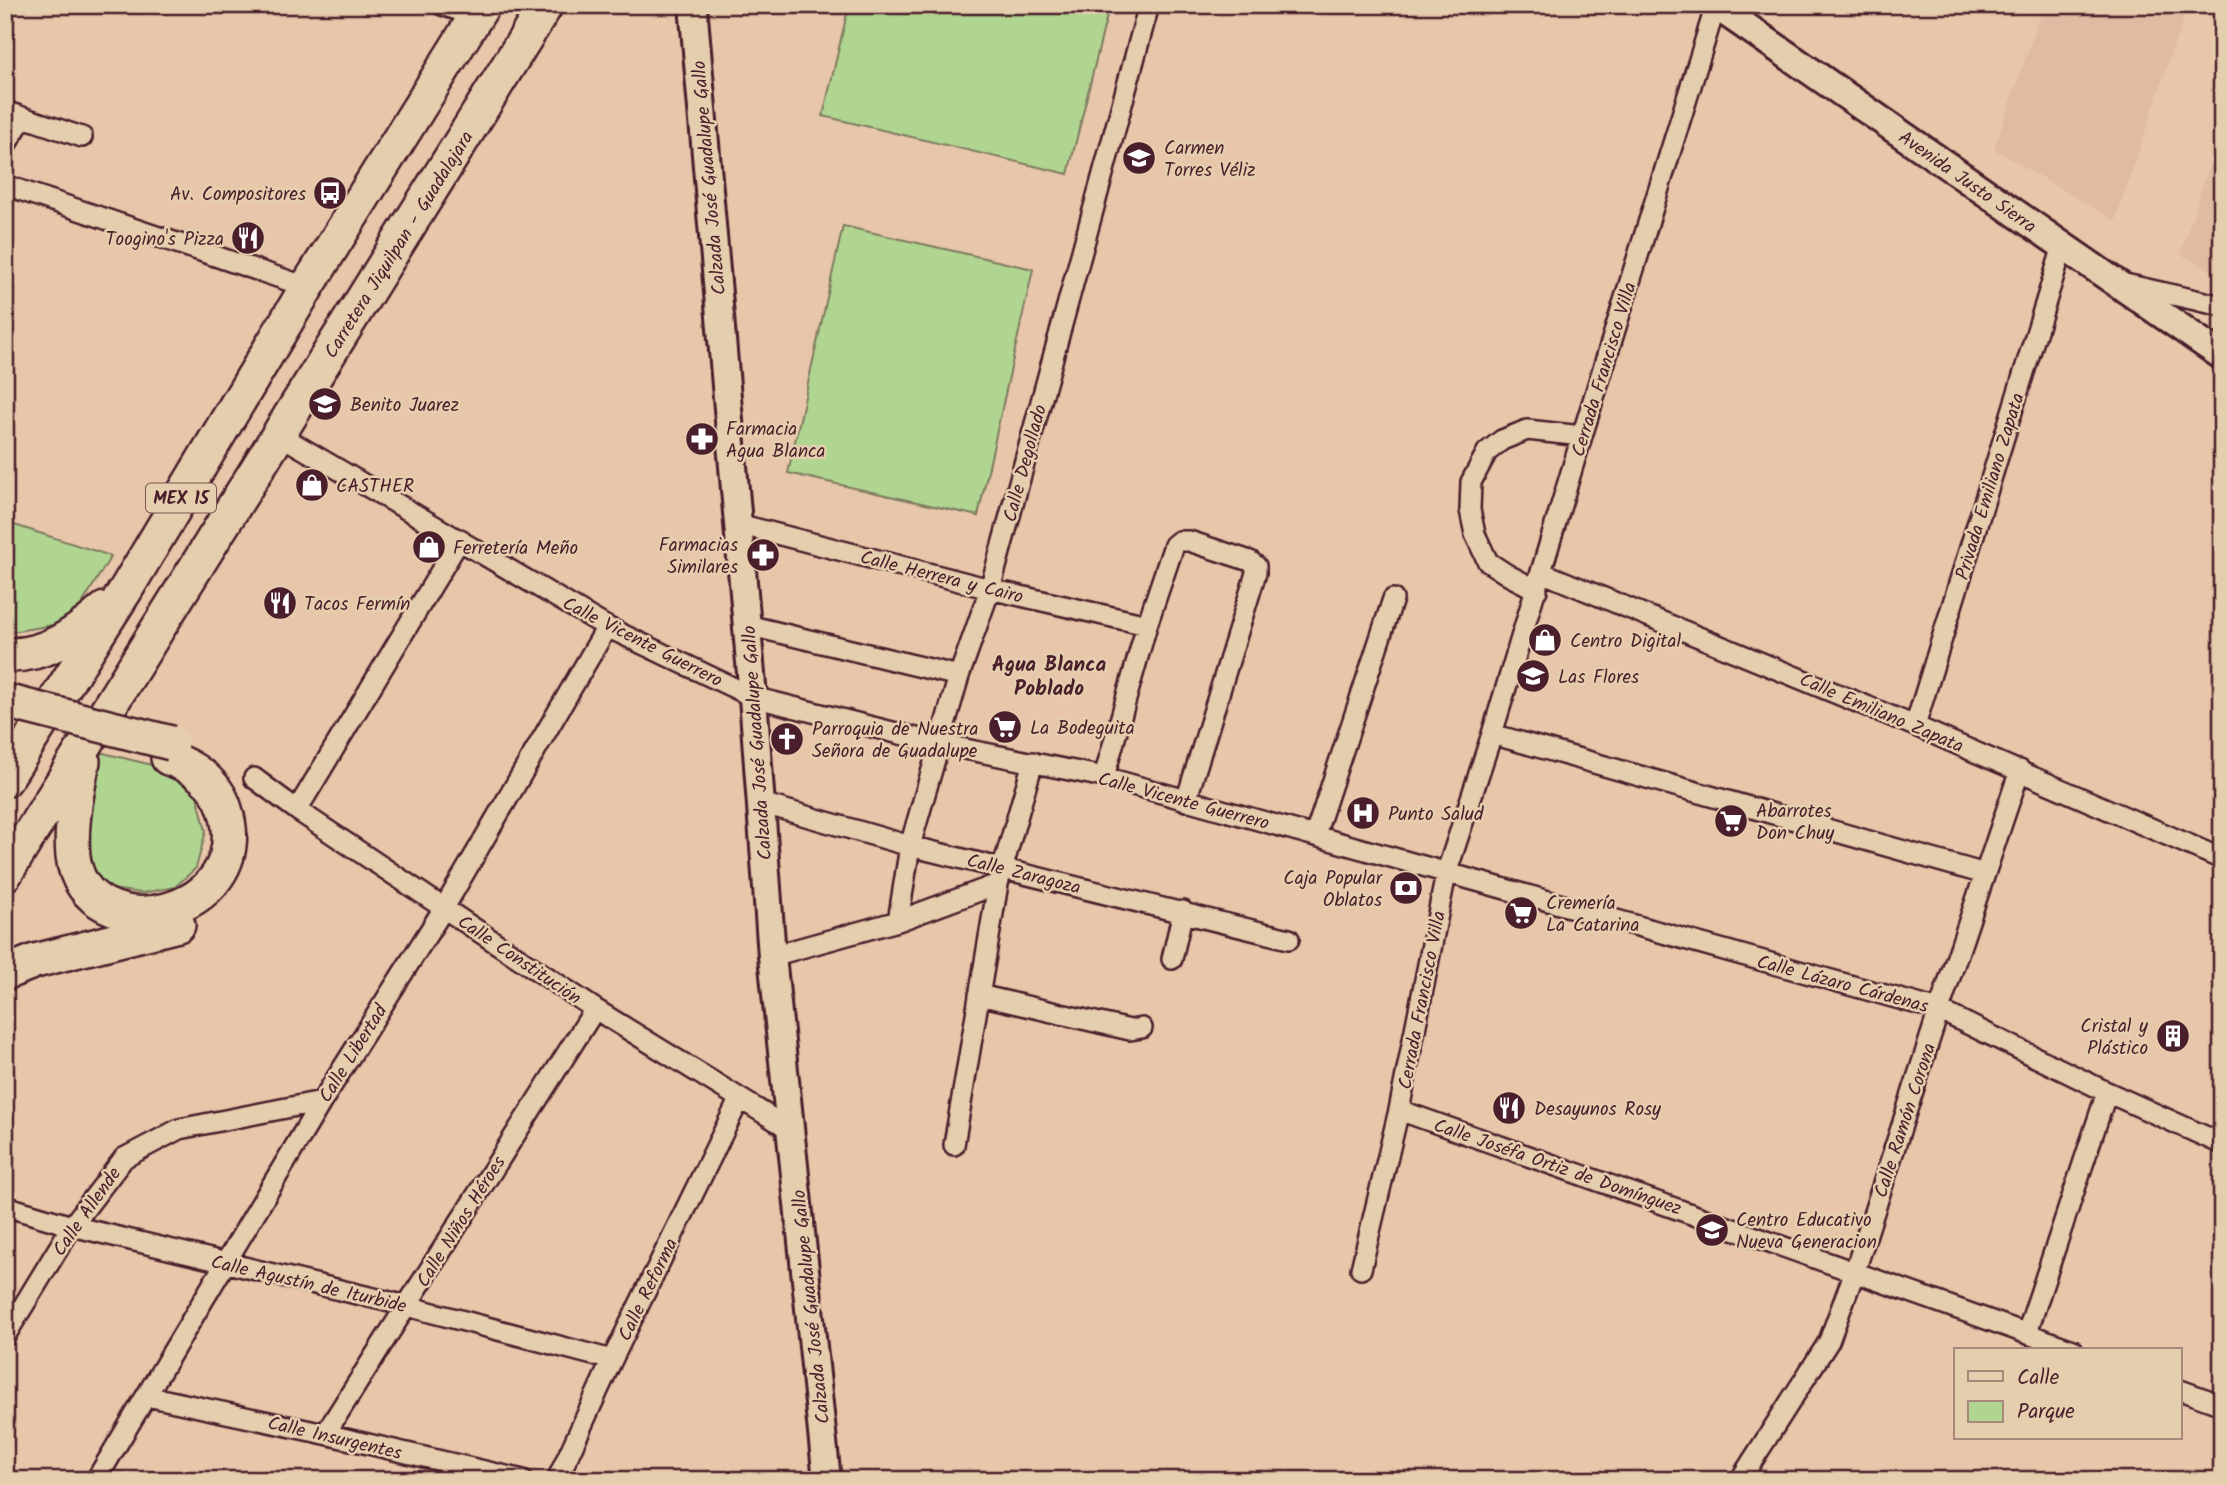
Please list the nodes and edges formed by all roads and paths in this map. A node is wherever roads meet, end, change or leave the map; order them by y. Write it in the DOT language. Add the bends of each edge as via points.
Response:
graph roads {
  1 [pos="442,5"];
  2 [pos="547,5"];
  3 [pos="693,5"];
  4 [pos="1149,5"];
  5 [pos="1716,6"];
  6 [pos="479,11"];
  7 [pos="13,115"];
  8 [pos="82,137"];
  9 [pos="5,146"];
  10 [pos="5,186"];
  11 [pos="2063,246"];
  12 [pos="2117,282"];
  13 [pos="307,287"];
  14 [pos="2222,306"];
  15 [pos="2222,356"];
  16 [pos="278,434"];
  17 [pos="1582,436"];
  18 [pos="738,524"];
  19 [pos="460,539"];
  20 [pos="1539,581"];
  21 [pos="990,589"];
  22 [pos="125,591"];
  23 [pos="1392,599"];
  24 [pos="747,625"];
  25 [pos="1147,625"];
  26 [pos="607,626"];
  27 [pos="5,655"];
  28 [pos="959,676"];
  29 [pos="753,697"];
  30 [pos="5,701"];
  31 [pos="5,719"];
  32 [pos="1915,726"];
  33 [pos="1492,734"];
  34 [pos="86,743"];
  35 [pos="940,744"];
  36 [pos="170,750"];
  37 [pos="1033,762"];
  38 [pos="2020,770"];
  39 [pos="1104,777"];
  40 [pos="254,778"];
  41 [pos="5,780"];
  42 [pos="1186,801"];
  43 [pos="761,803"];
  44 [pos="297,810"];
  45 [pos="1315,835"];
  46 [pos="911,846"];
  47 [pos="2222,859"];
  48 [pos="5,874"];
  49 [pos="1446,874"];
  50 [pos="1985,874"];
  51 [pos="1001,876"];
  52 [pos="444,908"];
  53 [pos="1183,911"];
  54 [pos="898,921"];
  55 [pos="1289,939"];
  56 [pos="772,956"];
  57 [pos="1172,959"];
  58 [pos="5,973"];
  59 [pos="979,995"];
  60 [pos="594,1009"];
  61 [pos="1939,1010"];
  62 [pos="1142,1028"];
  63 [pos="2107,1092"];
  64 [pos="739,1100"];
  65 [pos="322,1101"];
  66 [pos="1399,1110"];
  67 [pos="791,1130"];
  68 [pos="2222,1144"];
  69 [pos="954,1145"];
  70 [pos="5,1206"];
  71 [pos="72,1226"];
  72 [pos="225,1263"];
  73 [pos="1361,1269"];
  74 [pos="1855,1271"];
  75 [pos="407,1306"];
  76 [pos="2027,1333"];
  77 [pos="5,1336"];
  78 [pos="2068,1348"];
  79 [pos="612,1360"];
  80 [pos="2182,1391"];
  81 [pos="147,1396"];
  82 [pos="2222,1405"];
  83 [pos="325,1434"];
  84 [pos="96,1480"];
  85 [pos="523,1480"];
  86 [pos="557,1480"];
  87 [pos="827,1480"];
  88 [pos="1740,1480"];
  1 -- 6 [label="street"];
  2 -- 16 [label="highway, Carretera Jiquilpan - Guadalajara / MEX 15"];
  3 -- 18 [label="street, Calzada José Guadalupe Gallo"];
  4 -- 21 [label="street, Calle Degollado"];
  5 -- 11 [label="street, Avenida Justo Sierra"];
  5 -- 17 [label="street, Cerrada Francisco Villa"];
  6 -- 13 [label="highway, MEX 15"];
  7 -- 8 [label="street"];
  7 -- 9 [label="street"];
  10 -- 13 [label="street"];
  11 -- 12 [label="street, Avenida Justo Sierra"];
  11 -- 32 [label="street, Privada Emiliano Zapata"];
  12 -- 14 [label="street"];
  12 -- 15 [label="street, Avenida Justo Sierra"];
  13 -- 22 [label="highway, MEX 15"];
  16 -- 19 [label="street, Calle Vicente Guerrero"];
  16 -- 34 [label="highway, Carretera Jiquilpan - Guadalajara / MEX 15"];
  17 -- 20 [label="street, Cerrada Francisco Villa"];
  17 -- 20 [label="street, Calle Emiliano Zapata" via="1527,429 1487,452 1471,482 1472,522 1488,562"];
  18 -- 21 [label="street, Calle Herrera y Cairo"];
  18 -- 24 [label="street, Calzada José Guadalupe Gallo"];
  19 -- 26 [label="street, Calle Vicente Guerrero"];
  19 -- 44 [label="street"];
  20 -- 32 [label="street, Calle Emiliano Zapata"];
  20 -- 33 [label="street, Cerrada Francisco Villa"];
  21 -- 25 [label="street, Calle Herrera y Cairo"];
  21 -- 28 [label="street, Calle Degollado"];
  22 -- 27 [label="highway" via="83,628 56,644 36,652"];
  22 -- 41 [label="highway, MEX 15"];
  23 -- 45 [label="street"];
  24 -- 28 [label="street"];
  24 -- 29 [label="street, Calzada José Guadalupe Gallo"];
  25 -- 39 [label="street"];
  25 -- 42 [label="street" via="1179,541 1256,566"];
  26 -- 29 [label="street, Calle Vicente Guerrero"];
  26 -- 52 [label="street, Calle Libertad"];
  28 -- 35 [label="street, Calle Degollado"];
  29 -- 35 [label="street, Calle Vicente Guerrero"];
  29 -- 43 [label="street, Calzada José Guadalupe Gallo"];
  30 -- 36 [label="highway, bridge"];
  31 -- 36 [label="highway"];
  32 -- 38 [label="street, Calle Emiliano Zapata"];
  33 -- 49 [label="street, Cerrada Francisco Villa"];
  33 -- 50 [label="street"];
  34 -- 36 [label="highway" via="75,808 73,857 85,888 123,912 161,912 190,901 219,874 228,850 227,816 218,793"];
  34 -- 48 [label="highway, Carretera Jiquilpan - Guadalajara / MEX 15"];
  35 -- 37 [label="street, Calle Vicente Guerrero"];
  35 -- 46 [label="street, Calle Degollado"];
  36 -- 58 [label="highway" via="206,756 240,791 249,840 244,869 231,892 211,911 187,923 35,961"];
  37 -- 39 [label="street, Calle Vicente Guerrero"];
  37 -- 51 [label="street"];
  38 -- 47 [label="street, Calle Emiliano Zapata"];
  38 -- 50 [label="street, Calle Ramón Corona"];
  39 -- 42 [label="street, Calle Vicente Guerrero"];
  40 -- 44 [label="street, Calle Constitución"];
  42 -- 45 [label="street, Calle Vicente Guerrero"];
  43 -- 46 [label="street, Calle Zaragoza"];
  43 -- 56 [label="street, Calzada José Guadalupe Gallo"];
  44 -- 52 [label="street, Calle Constitución"];
  45 -- 49 [label="street, Calle Vicente Guerrero"];
  46 -- 51 [label="street, Calle Zaragoza"];
  46 -- 54 [label="street, Calle Degollado"];
  49 -- 61 [label="street, Calle Lázaro Cárdenas"];
  49 -- 66 [label="street, Cerrada Francisco Villa"];
  50 -- 61 [label="street, Calle Ramón Corona"];
  51 -- 53 [label="street, Calle Zaragoza"];
  51 -- 54 [label="street"];
  51 -- 59 [label="street"];
  52 -- 60 [label="street, Calle Constitución"];
  52 -- 65 [label="street, Calle Libertad"];
  53 -- 55 [label="street, Calle Zaragoza"];
  53 -- 57 [label="street"];
  54 -- 56 [label="street"];
  56 -- 67 [label="street, Calzada José Guadalupe Gallo"];
  59 -- 62 [label="street" via="1130,1030"];
  59 -- 69 [label="street"];
  60 -- 64 [label="street, Calle Constitución"];
  60 -- 75 [label="street, Calle Niños Héroes"];
  61 -- 63 [label="street, Calle Lázaro Cárdenas"];
  61 -- 74 [label="street, Calle Ramón Corona"];
  63 -- 68 [label="street, Calle Lázaro Cárdenas"];
  63 -- 76 [label="street"];
  64 -- 67 [label="street, Calle Constitución"];
  64 -- 79 [label="street, Calle Reforma"];
  65 -- 71 [label="street, Calle Allende" via="179,1129 124,1158"];
  65 -- 72 [label="street, Calle Libertad"];
  66 -- 73 [label="street, Cerrada Francisco Villa"];
  66 -- 74 [label="street, Calle Joséfa Ortiz de Domínguez"];
  67 -- 87 [label="street, Calzada José Guadalupe Gallo"];
  70 -- 71 [label="street, Calle Agustín de Iturbide"];
  71 -- 72 [label="street, Calle Agustín de Iturbide"];
  71 -- 77 [label="street, Calle Allende"];
  72 -- 75 [label="street, Calle Agustín de Iturbide"];
  72 -- 81 [label="street, Calle Libertad"];
  74 -- 76 [label="street, Calle Joséfa Ortiz de Domínguez"];
  74 -- 88 [label="street, Calle Ramón Corona" via="1829,1341"];
  75 -- 79 [label="street, Calle Agustín de Iturbide"];
  75 -- 83 [label="street, Calle Niños Héroes"];
  76 -- 78 [label="street, Calle Joséfa Ortiz de Domínguez"];
  79 -- 86 [label="street, Calle Reforma"];
  80 -- 82 [label="street"];
  81 -- 83 [label="street, Calle Insurgentes"];
  81 -- 84 [label="street, Calle Libertad"];
  83 -- 85 [label="street, Calle Insurgentes"];
}
